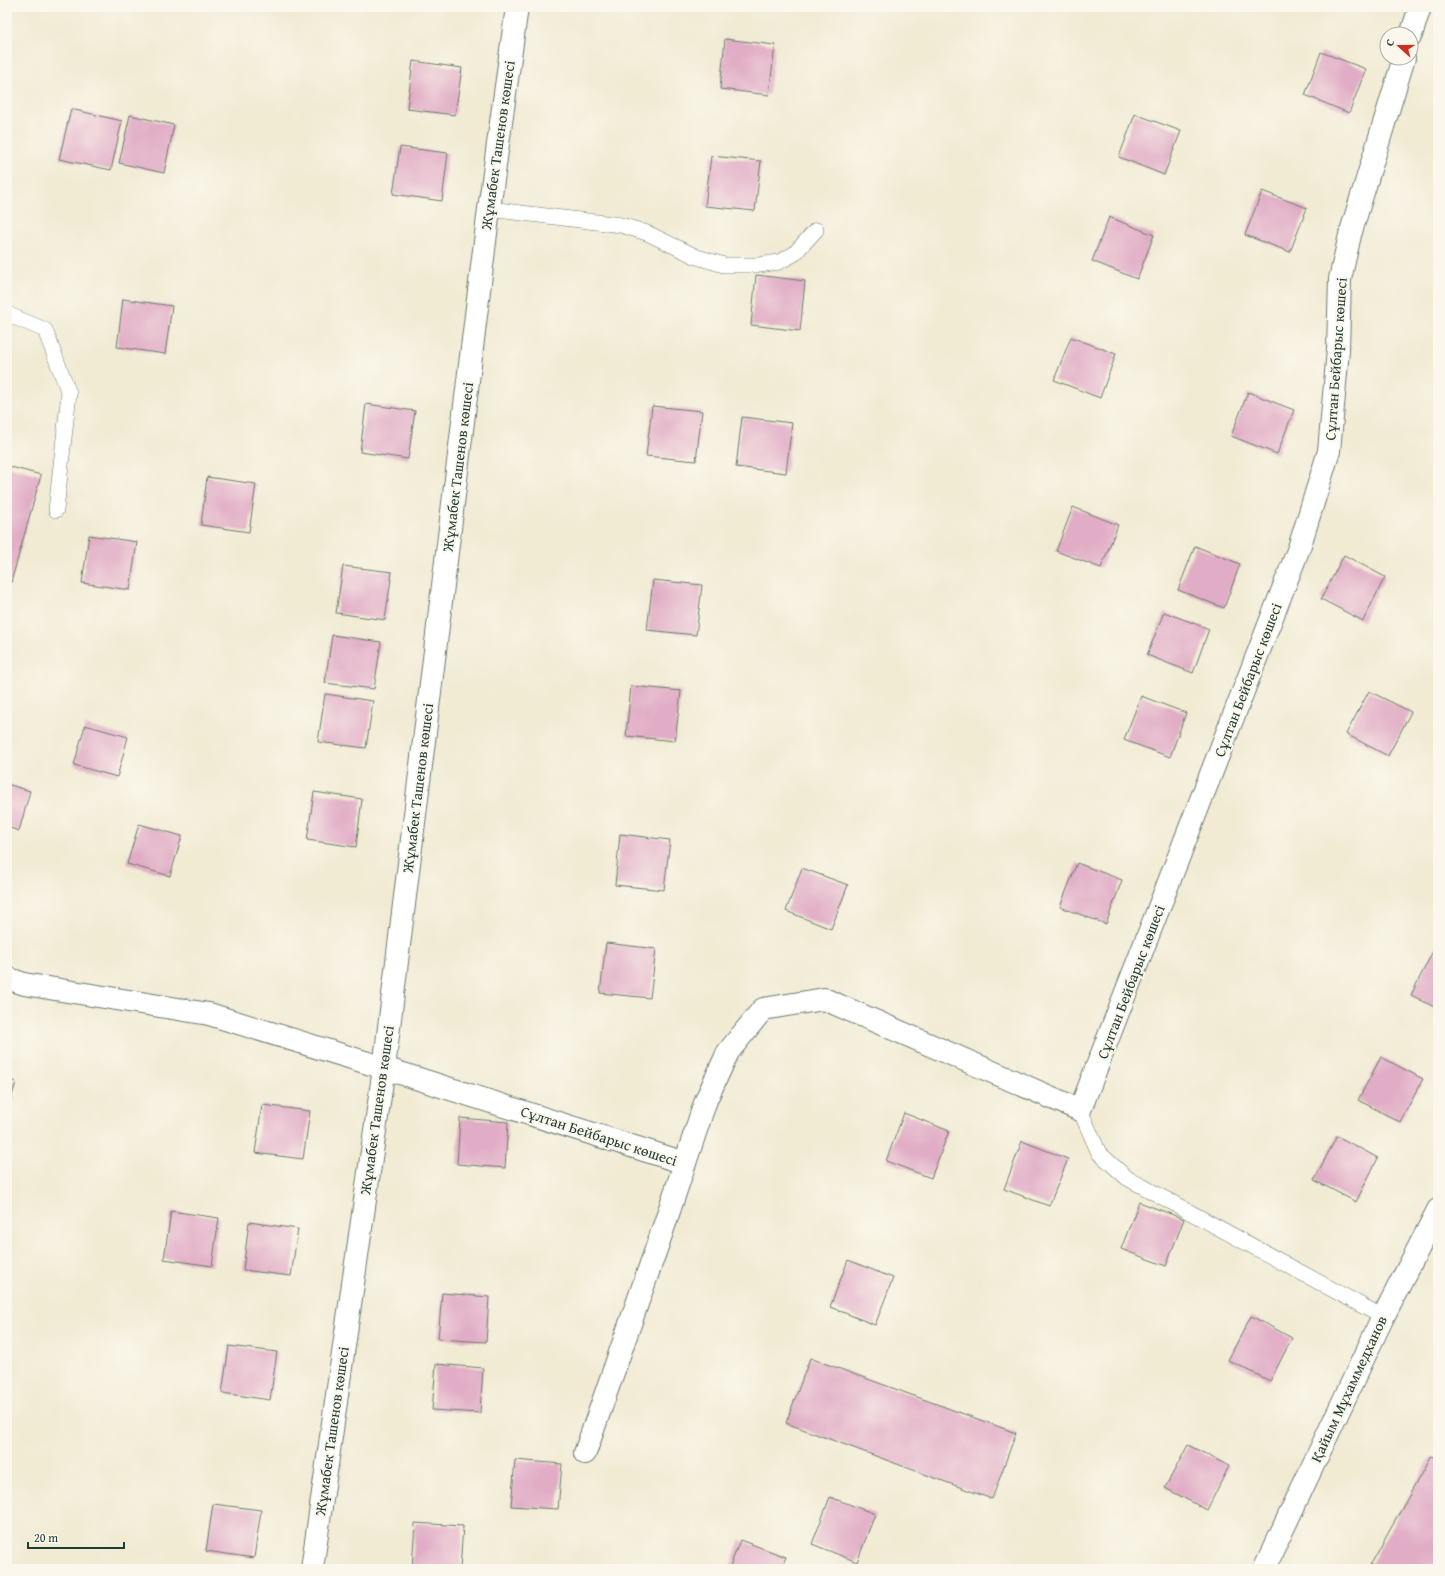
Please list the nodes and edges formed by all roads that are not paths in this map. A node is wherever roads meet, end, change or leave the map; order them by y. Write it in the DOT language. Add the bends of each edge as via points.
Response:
graph roads {
  1 [pos="517,7"];
  2 [pos="1420,7"];
  3 [pos="1414,26"];
  4 [pos="1402,66"];
  5 [pos="489,209"];
  6 [pos="816,230"];
  7 [pos="7,314"];
  8 [pos="56,510"];
  9 [pos="7,978"];
  10 [pos="384,1068"];
  11 [pos="1080,1110"];
  12 [pos="685,1163"];
  13 [pos="1438,1210"];
  14 [pos="1383,1317"];
  15 [pos="585,1453"];
  16 [pos="312,1569"];
  17 [pos="1264,1569"];
  1 -- 5 [label="street, Жұмабек Ташенов көшесі"];
  2 -- 3 [label="street"];
  4 -- 11 [label="street, Сұлтан Бейбарыс көшесі" via="1350,235 1340,279 1338,350 1329,451 1296,555"];
  5 -- 6 [label="lane" via="621,225 647,233 697,258 724,265 779,262 794,254"];
  5 -- 10 [label="street, Жұмабек Ташенов көшесі"];
  7 -- 8 [label="lane" via="45,330 69,393"];
  9 -- 10 [label="street, Сұлтан Бейбарыс көшесі" via="24,984 209,1014"];
  10 -- 12 [label="street, Сұлтан Бейбарыс көшесі"];
  10 -- 16 [label="street, Жұмабек Ташенов көшесі"];
  11 -- 12 [label="street, Сұлтан Бейбарыс көшесі" via="824,999 764,1009 748,1027 728,1052 706,1100"];
  11 -- 14 [label="lane" via="1099,1153 1127,1178"];
  12 -- 15 [label="street"];
  13 -- 14 [label="street, Қайым Мұхаммедханов"];
  14 -- 17 [label="street, Қайым Мұхаммедханов"];
}
